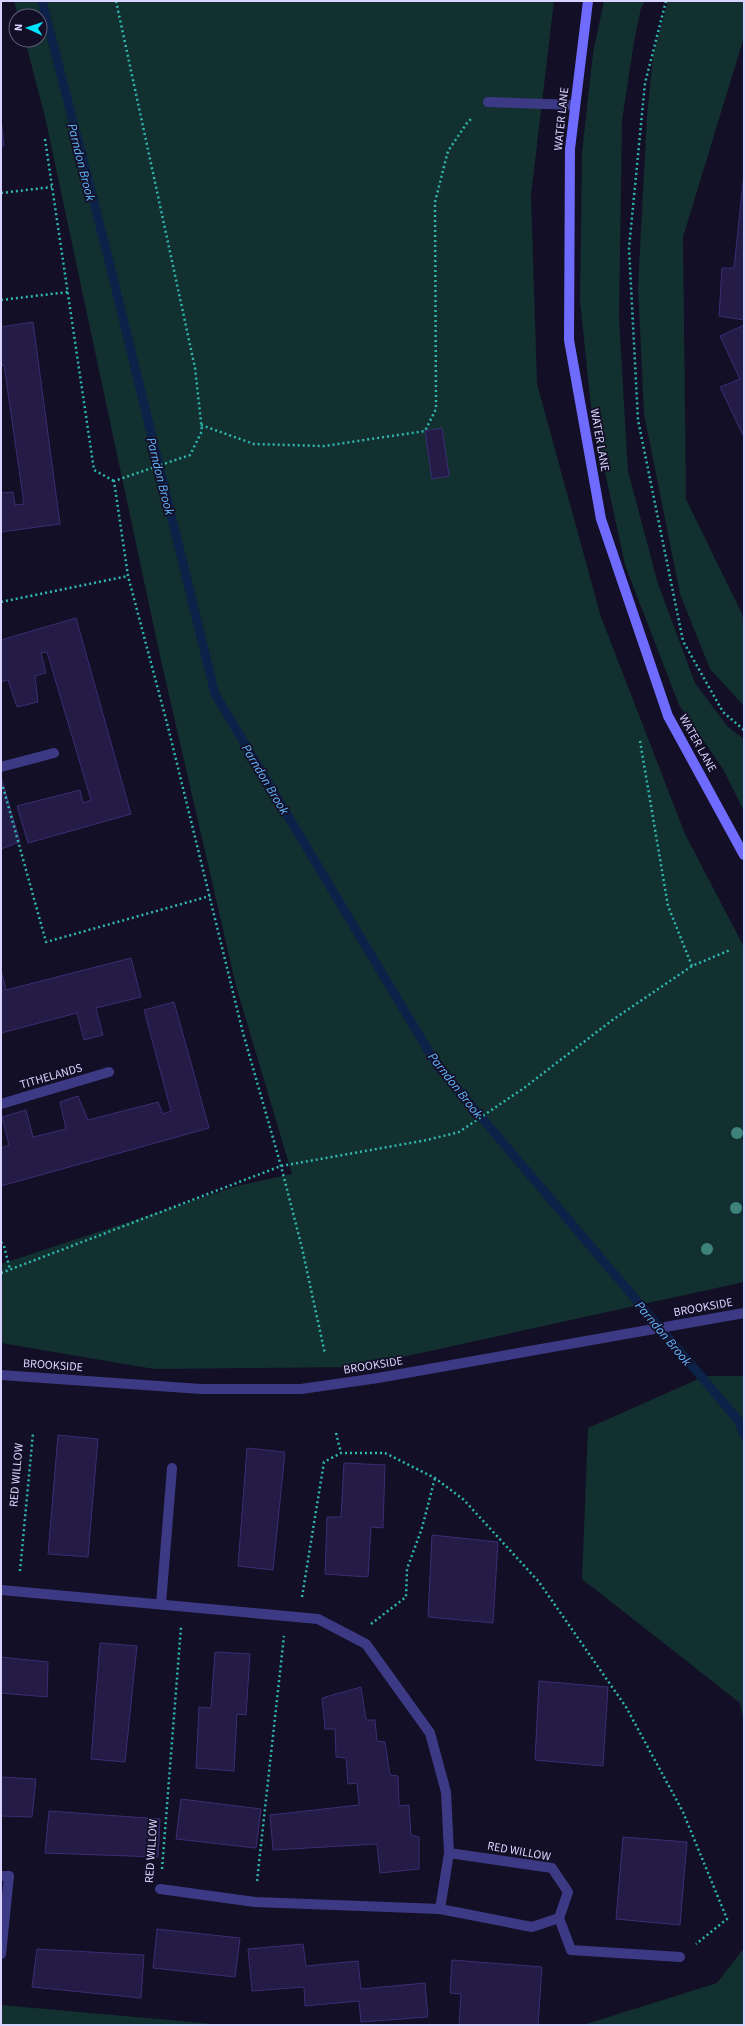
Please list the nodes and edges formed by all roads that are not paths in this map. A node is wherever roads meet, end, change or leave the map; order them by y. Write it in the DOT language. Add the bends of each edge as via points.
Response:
graph roads {
  1 [pos="588,1"];
  2 [pos="488,102"];
  3 [pos="576,105"];
  4 [pos="54,753"];
  5 [pos="1,767"];
  6 [pos="744,855"];
  7 [pos="108,1072"];
  8 [pos="1,1104"];
  9 [pos="744,1313"];
  10 [pos="1,1375"];
  11 [pos="172,1468"];
  12 [pos="1,1590"];
  13 [pos="161,1604"];
  14 [pos="449,1853"];
  15 [pos="5,1876"];
  16 [pos="160,1890"];
  17 [pos="440,1909"];
  18 [pos="560,1918"];
  19 [pos="1,1954"];
  20 [pos="680,1957"];
  1 -- 3 [label="main road, WATER LANE"];
  2 -- 3 [label="street"];
  3 -- 6 [label="main road, WATER LANE" via="570,149 568,340 601,519 668,716"];
  4 -- 5 [label="street"];
  7 -- 8 [label="street, TITHELANDS"];
  9 -- 10 [label="street, BROOKSIDE" via="378,1378 301,1389 201,1389"];
  11 -- 13 [label="street"];
  12 -- 13 [label="street"];
  13 -- 14 [label="street" via="318,1619 366,1644 430,1733 446,1792"];
  14 -- 17 [label="street"];
  14 -- 18 [label="street, RED WILLOW" via="552,1868 568,1892"];
  15 -- 19 [label="street"];
  16 -- 17 [label="street, RED WILLOW" via="255,1902"];
  17 -- 18 [label="street, RED WILLOW" via="532,1927"];
  18 -- 20 [label="street" via="571,1950"];
}
